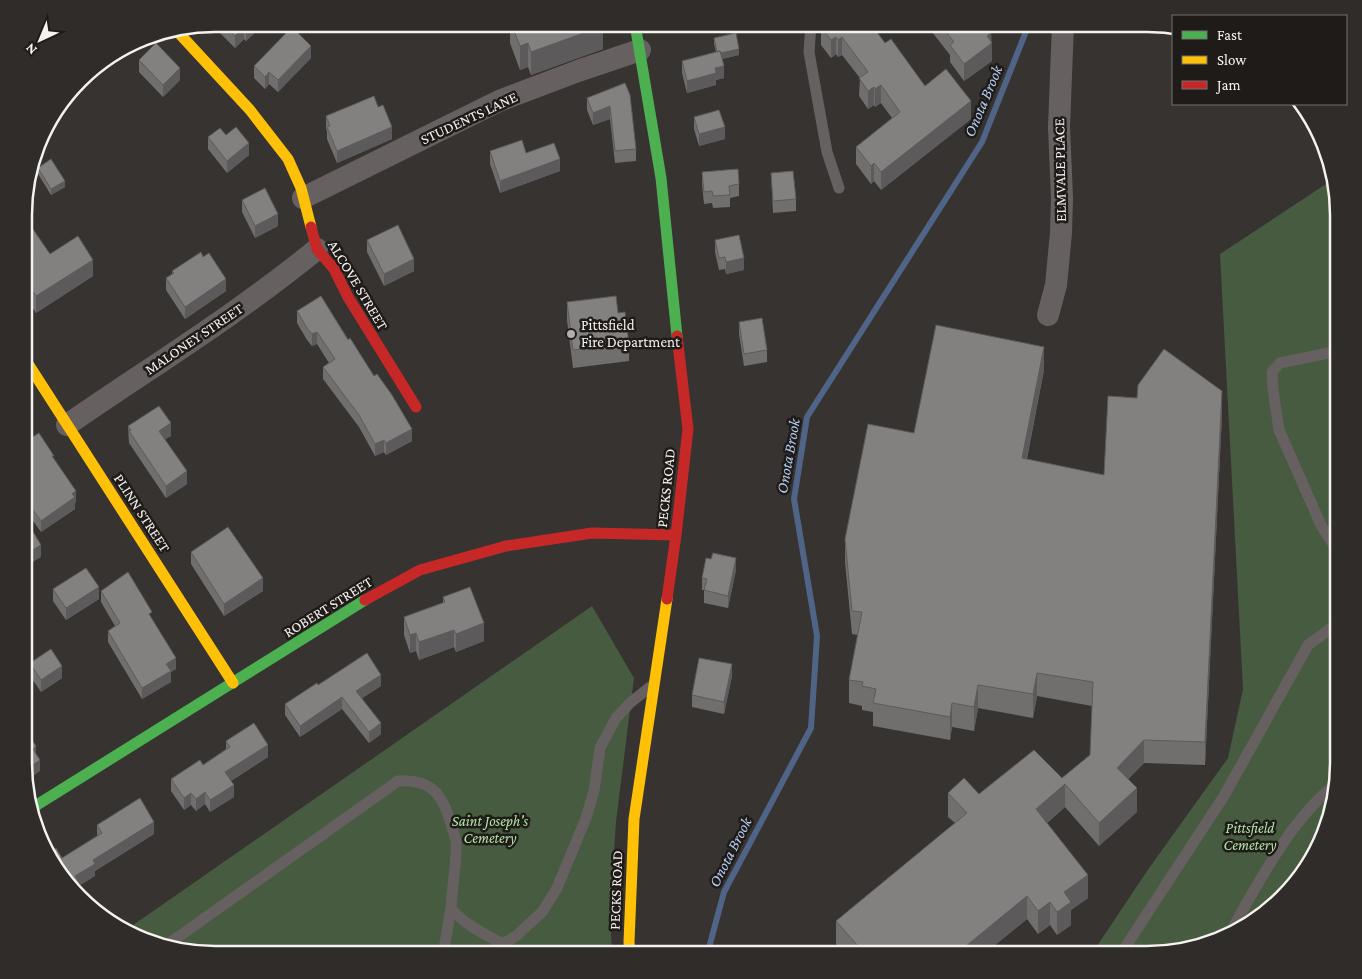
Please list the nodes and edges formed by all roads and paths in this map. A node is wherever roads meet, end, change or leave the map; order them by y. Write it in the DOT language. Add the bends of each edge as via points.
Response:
graph roads {
  1 [pos="637,32"];
  2 [pos="810,32"];
  3 [pos="1063,32"];
  4 [pos="181,36"];
  5 [pos="640,50"];
  6 [pos="839,188"];
  7 [pos="303,198"];
  8 [pos="317,249"];
  9 [pos="1048,315"];
  10 [pos="1330,353"];
  11 [pos="32,370"];
  12 [pos="416,407"];
  13 [pos="67,425"];
  14 [pos="676,535"];
  15 [pos="1330,539"];
  16 [pos="1330,629"];
  17 [pos="233,683"];
  18 [pos="654,684"];
  19 [pos="1328,790"];
  20 [pos="37,805"];
  21 [pos="452,908"];
  22 [pos="1235,924"];
  23 [pos="172,941"];
  24 [pos="445,946"];
  25 [pos="498,946"];
  26 [pos="505,946"];
  27 [pos="629,946"];
  28 [pos="1126,946"];
  1 -- 5 [label="street, PECKS ROAD"];
  2 -- 6 [label="lane" via="809,52 827,152"];
  3 -- 9 [label="street, ELMVALE PLACE" via="1059,127 1061,233 1056,285"];
  4 -- 7 [label="street, ALCOVE STREET" via="250,110 288,160"];
  5 -- 7 [label="street, STUDENTS LANE" via="498,101"];
  5 -- 14 [label="street, PECKS ROAD" via="661,178 688,429"];
  7 -- 8 [label="street, ALCOVE STREET"];
  8 -- 12 [label="street, ALCOVE STREET" via="334,269"];
  8 -- 13 [label="street, MALONEY STREET" via="256,296"];
  10 -- 15 [label="lane" via="1280,363 1272,372 1279,430"];
  11 -- 13 [label="street, PLINN STREET"];
  13 -- 17 [label="street, PLINN STREET"];
  14 -- 17 [label="street, ROBERT STREET" via="592,533 506,546 420,570 349,608"];
  14 -- 18 [label="street, PECKS ROAD"];
  16 -- 28 [label="lane" via="1308,645 1224,796"];
  17 -- 20 [label="street, ROBERT STREET"];
  18 -- 26 [label="lane" via="616,718 600,748 594,791 586,818 556,888 543,911"];
  18 -- 27 [label="street, PECKS ROAD" via="634,820"];
  19 -- 22 [label="lane" via="1305,813"];
  21 -- 23 [label="lane" via="456,841 446,806 435,791 422,782 398,781"];
  21 -- 24 [label="lane"];
  21 -- 25 [label="lane"];
}
